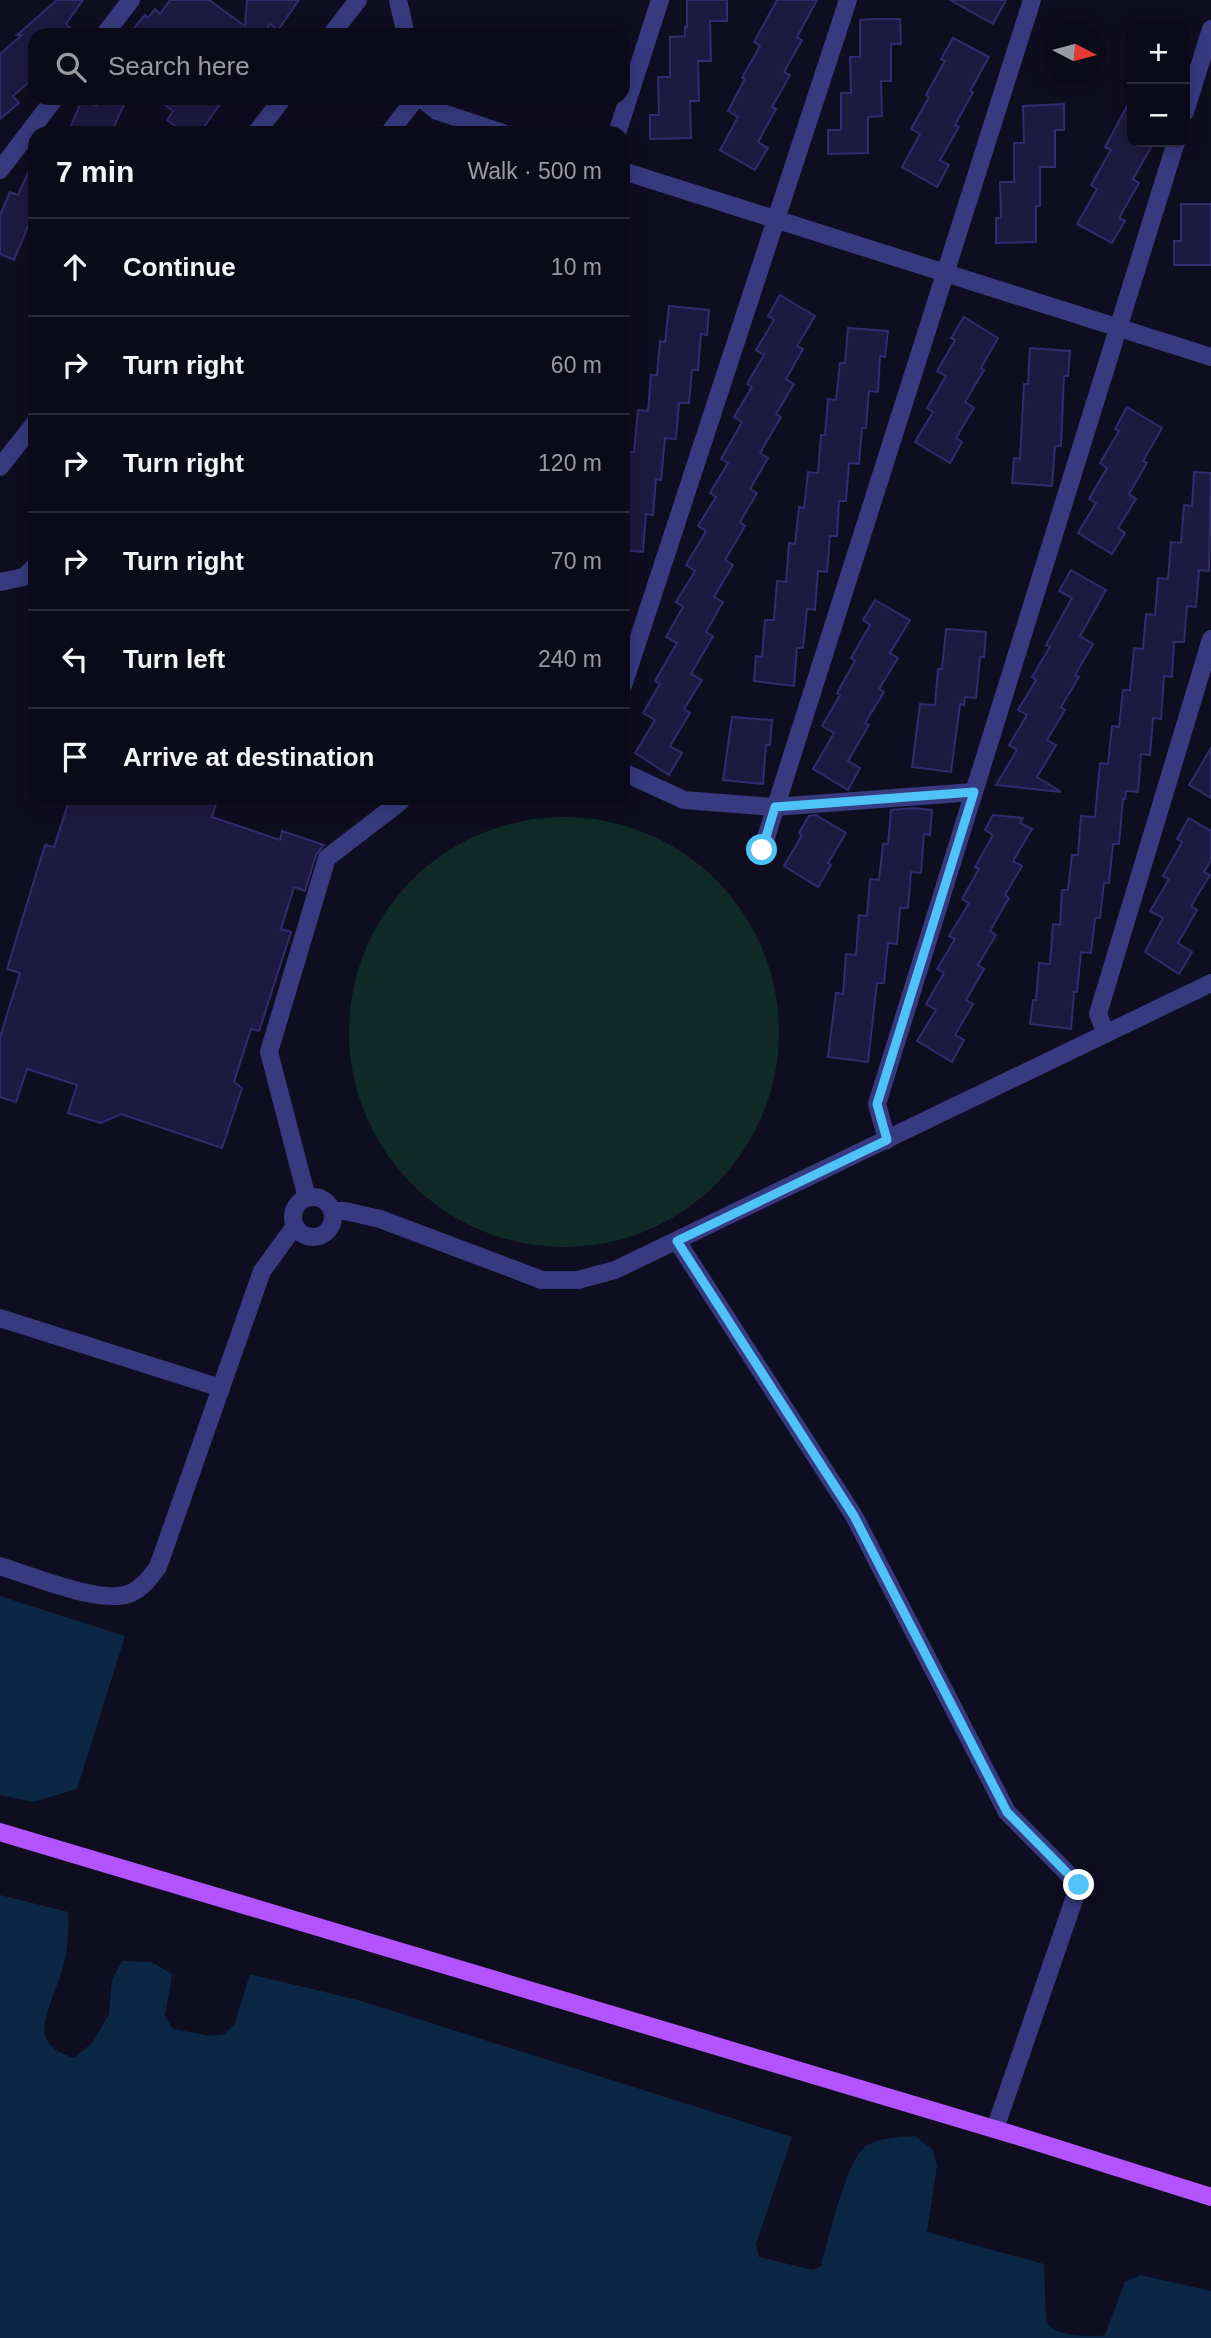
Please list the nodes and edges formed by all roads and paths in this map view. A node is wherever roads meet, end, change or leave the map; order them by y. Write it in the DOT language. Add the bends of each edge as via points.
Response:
graph roads {
  1 [pos="131,0"];
  2 [pos="358,0"];
  3 [pos="398,0"];
  4 [pos="660,0"];
  5 [pos="848,0"];
  6 [pos="1031,0"];
  7 [pos="109,28"];
  8 [pos="336,28"];
  9 [pos="404,28"];
  10 [pos="1211,29"];
  11 [pos="630,93"];
  12 [pos="1190,96"];
  13 [pos="50,105"];
  14 [pos="278,105"];
  15 [pos="412,105"];
  16 [pos="428,105"];
  17 [pos="626,105"];
  18 [pos="34,126"];
  19 [pos="261,126"];
  20 [pos="394,126"];
  21 [pos="482,126"];
  22 [pos="619,126"];
  23 [pos="28,133"];
  24 [pos="1173,147"];
  25 [pos="0,170"];
  26 [pos="630,173"];
  27 [pos="776,219"];
  28 [pos="946,273"];
  29 [pos="1117,327"];
  30 [pos="1211,357"];
  31 [pos="28,432"];
  32 [pos="0,467"];
  33 [pos="28,573"];
  34 [pos="0,582"];
  35 [pos="1211,639"];
  36 [pos="630,665"];
  37 [pos="630,775"];
  38 [pos="974,792"];
  39 [pos="396,805"];
  40 [pos="775,807"];
  41 [pos="762,850"];
  42 [pos="1211,983"];
  43 [pos="1106,1034"];
  44 [pos="887,1140"];
  45 [pos="307,1198"];
  46 [pos="332,1211"];
  47 [pos="295,1226"];
  48 [pos="677,1241"];
  49 [pos="0,1318"];
  50 [pos="221,1388"];
  51 [pos="0,1566"];
  52 [pos="0,1832"];
  53 [pos="995,2129"];
  54 [pos="1211,2197"];
  1 -- 7 [label="street"];
  2 -- 8 [label="street"];
  3 -- 9 [label="street"];
  4 -- 11 [label="street"];
  5 -- 27 [label="street"];
  6 -- 28 [label="street"];
  10 -- 12 [label="street"];
  13 -- 18 [label="street"];
  14 -- 19 [label="street"];
  15 -- 20 [label="street"];
  16 -- 21 [label="street"];
  17 -- 22 [label="street"];
  23 -- 25 [label="street"];
  24 -- 29 [label="street"];
  26 -- 27 [label="street"];
  27 -- 28 [label="street"];
  27 -- 36 [label="street"];
  28 -- 29 [label="street"];
  28 -- 40 [label="street"];
  29 -- 30 [label="street"];
  29 -- 38 [label="street"];
  31 -- 32 [label="street"];
  33 -- 34 [label="street"];
  35 -- 43 [label="street" via="1098,1014"];
  37 -- 40 [label="street" via="684,800"];
  38 -- 40 [label="street"];
  38 -- 44 [label="street" via="877,1104"];
  39 -- 45 [label="street" via="327,858 269,1052"];
  40 -- 41 [label="street"];
  42 -- 43 [label="street"];
  43 -- 44 [label="street"];
  44 -- 48 [label="street"];
  45 -- 46 [label="street" via="325,1200"];
  45 -- 47 [label="street" via="293,1212"];
  46 -- 47 [label="street" via="330,1229 319,1236 305,1236"];
  46 -- 48 [label="street" via="380,1219 542,1280 578,1280 615,1270"];
  47 -- 50 [label="street" via="262,1271"];
  48 -- 53 [label="street" via="854,1516 1007,1812 1079,1885"];
  49 -- 50 [label="street"];
  50 -- 51 [label="street" via="158,1567 144,1585 128,1594 92,1595"];
  52 -- 53 [label="main road"];
  53 -- 54 [label="main road"];
}
